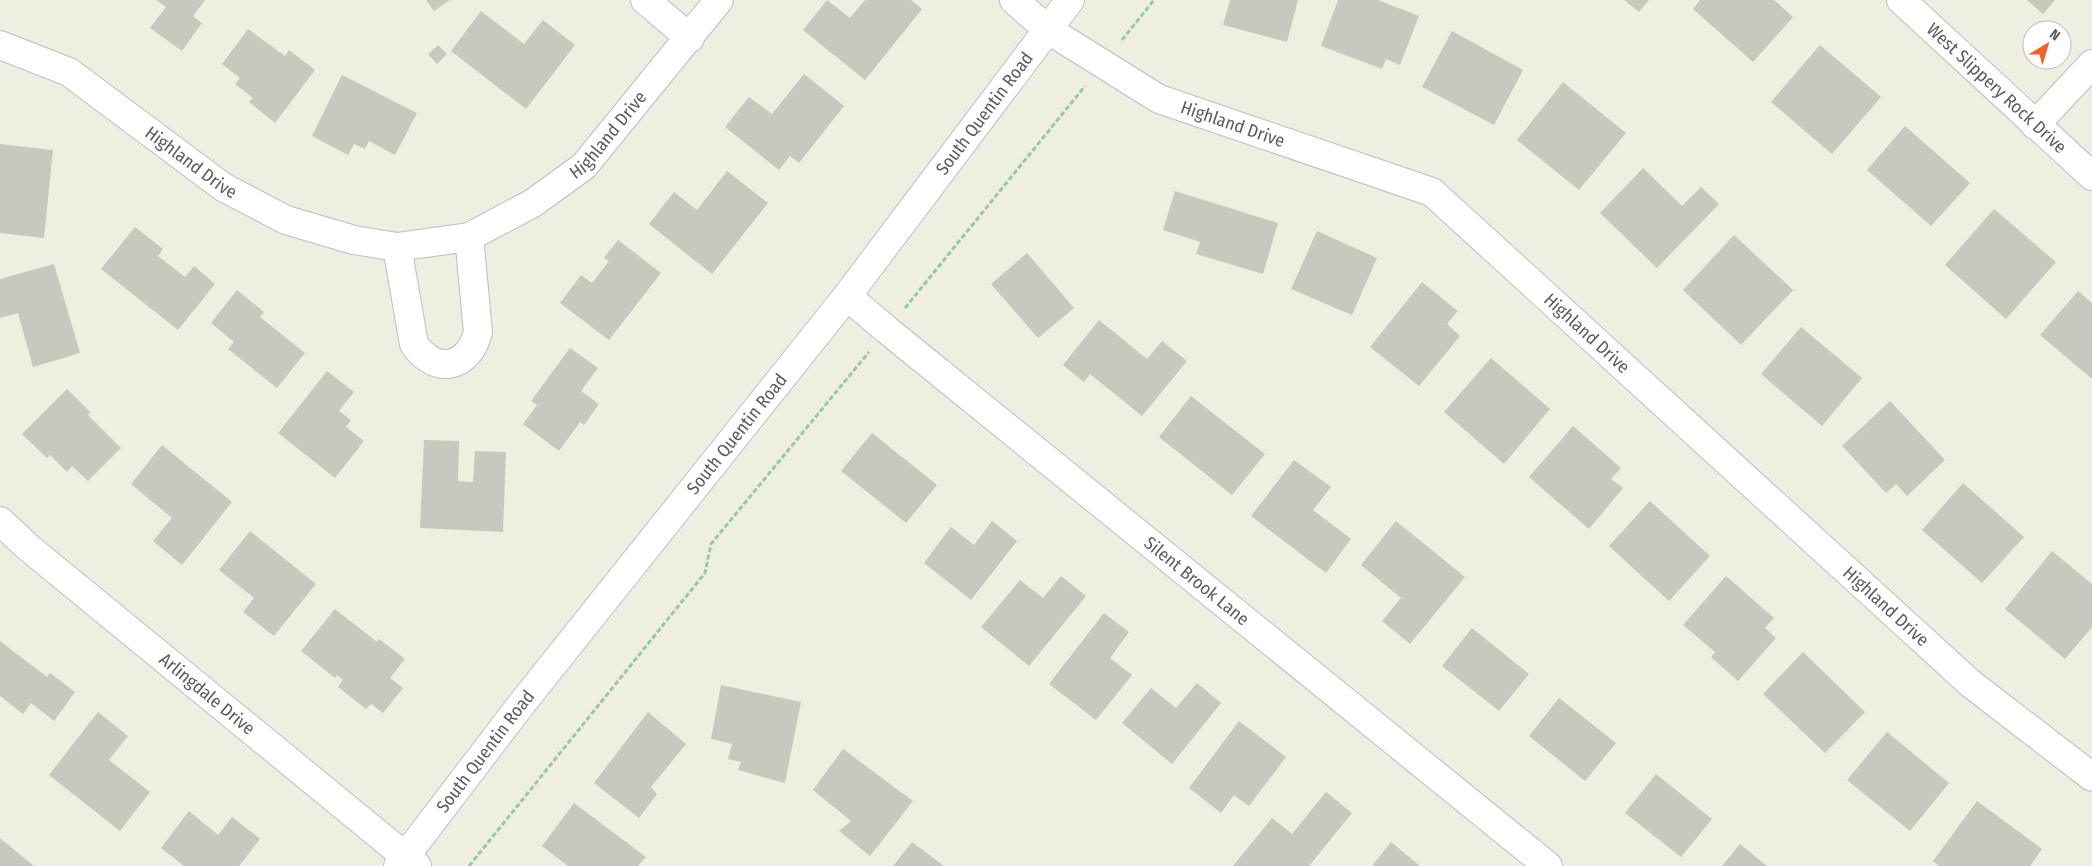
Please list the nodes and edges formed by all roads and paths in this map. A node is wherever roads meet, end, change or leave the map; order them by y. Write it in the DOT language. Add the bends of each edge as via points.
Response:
graph roads {
  1 [pos="645,0"];
  2 [pos="719,0"];
  3 [pos="1014,0"];
  4 [pos="1070,0"];
  5 [pos="1154,0"];
  6 [pos="1901,0"];
  7 [pos="1047,29"];
  8 [pos="690,38"];
  9 [pos="0,45"];
  10 [pos="1103,64"];
  11 [pos="2092,64"];
  12 [pos="2035,125"];
  13 [pos="2092,176"];
  14 [pos="469,236"];
  15 [pos="397,247"];
  16 [pos="847,296"];
  17 [pos="887,330"];
  18 [pos="0,520"];
  19 [pos="2092,777"];
  20 [pos="407,863"];
  21 [pos="469,866"];
  22 [pos="1548,866"];
  1 -- 8 [label="street"];
  2 -- 8 [label="street, Highland Drive"];
  3 -- 7 [label="street, Highland Drive"];
  4 -- 7 [label="street, South Quentin Road"];
  5 -- 10 [label="path"];
  6 -- 12 [label="street, West Slippery Rock Drive"];
  7 -- 10 [label="street, Highland Drive"];
  7 -- 16 [label="street, South Quentin Road"];
  8 -- 14 [label="street, Highland Drive" via="584,166 533,203"];
  9 -- 15 [label="street, Highland Drive" via="69,72 223,186 286,220 354,240"];
  10 -- 17 [label="path"];
  10 -- 19 [label="street, Highland Drive" via="1159,99 1432,192 1970,683"];
  11 -- 12 [label="street"];
  12 -- 13 [label="street, West Slippery Rock Drive"];
  14 -- 15 [label="street, Highland Drive"];
  14 -- 15 [label="street" via="478,332 468,355 457,362 445,364 432,362 414,344"];
  16 -- 17 [label="street, Silent Brook Lane"];
  16 -- 20 [label="street, South Quentin Road" via="520,706"];
  17 -- 21 [label="path" via="711,544 704,573"];
  17 -- 22 [label="street, Silent Brook Lane"];
  18 -- 20 [label="street, Arlingdale Drive" via="28,548"];
}
